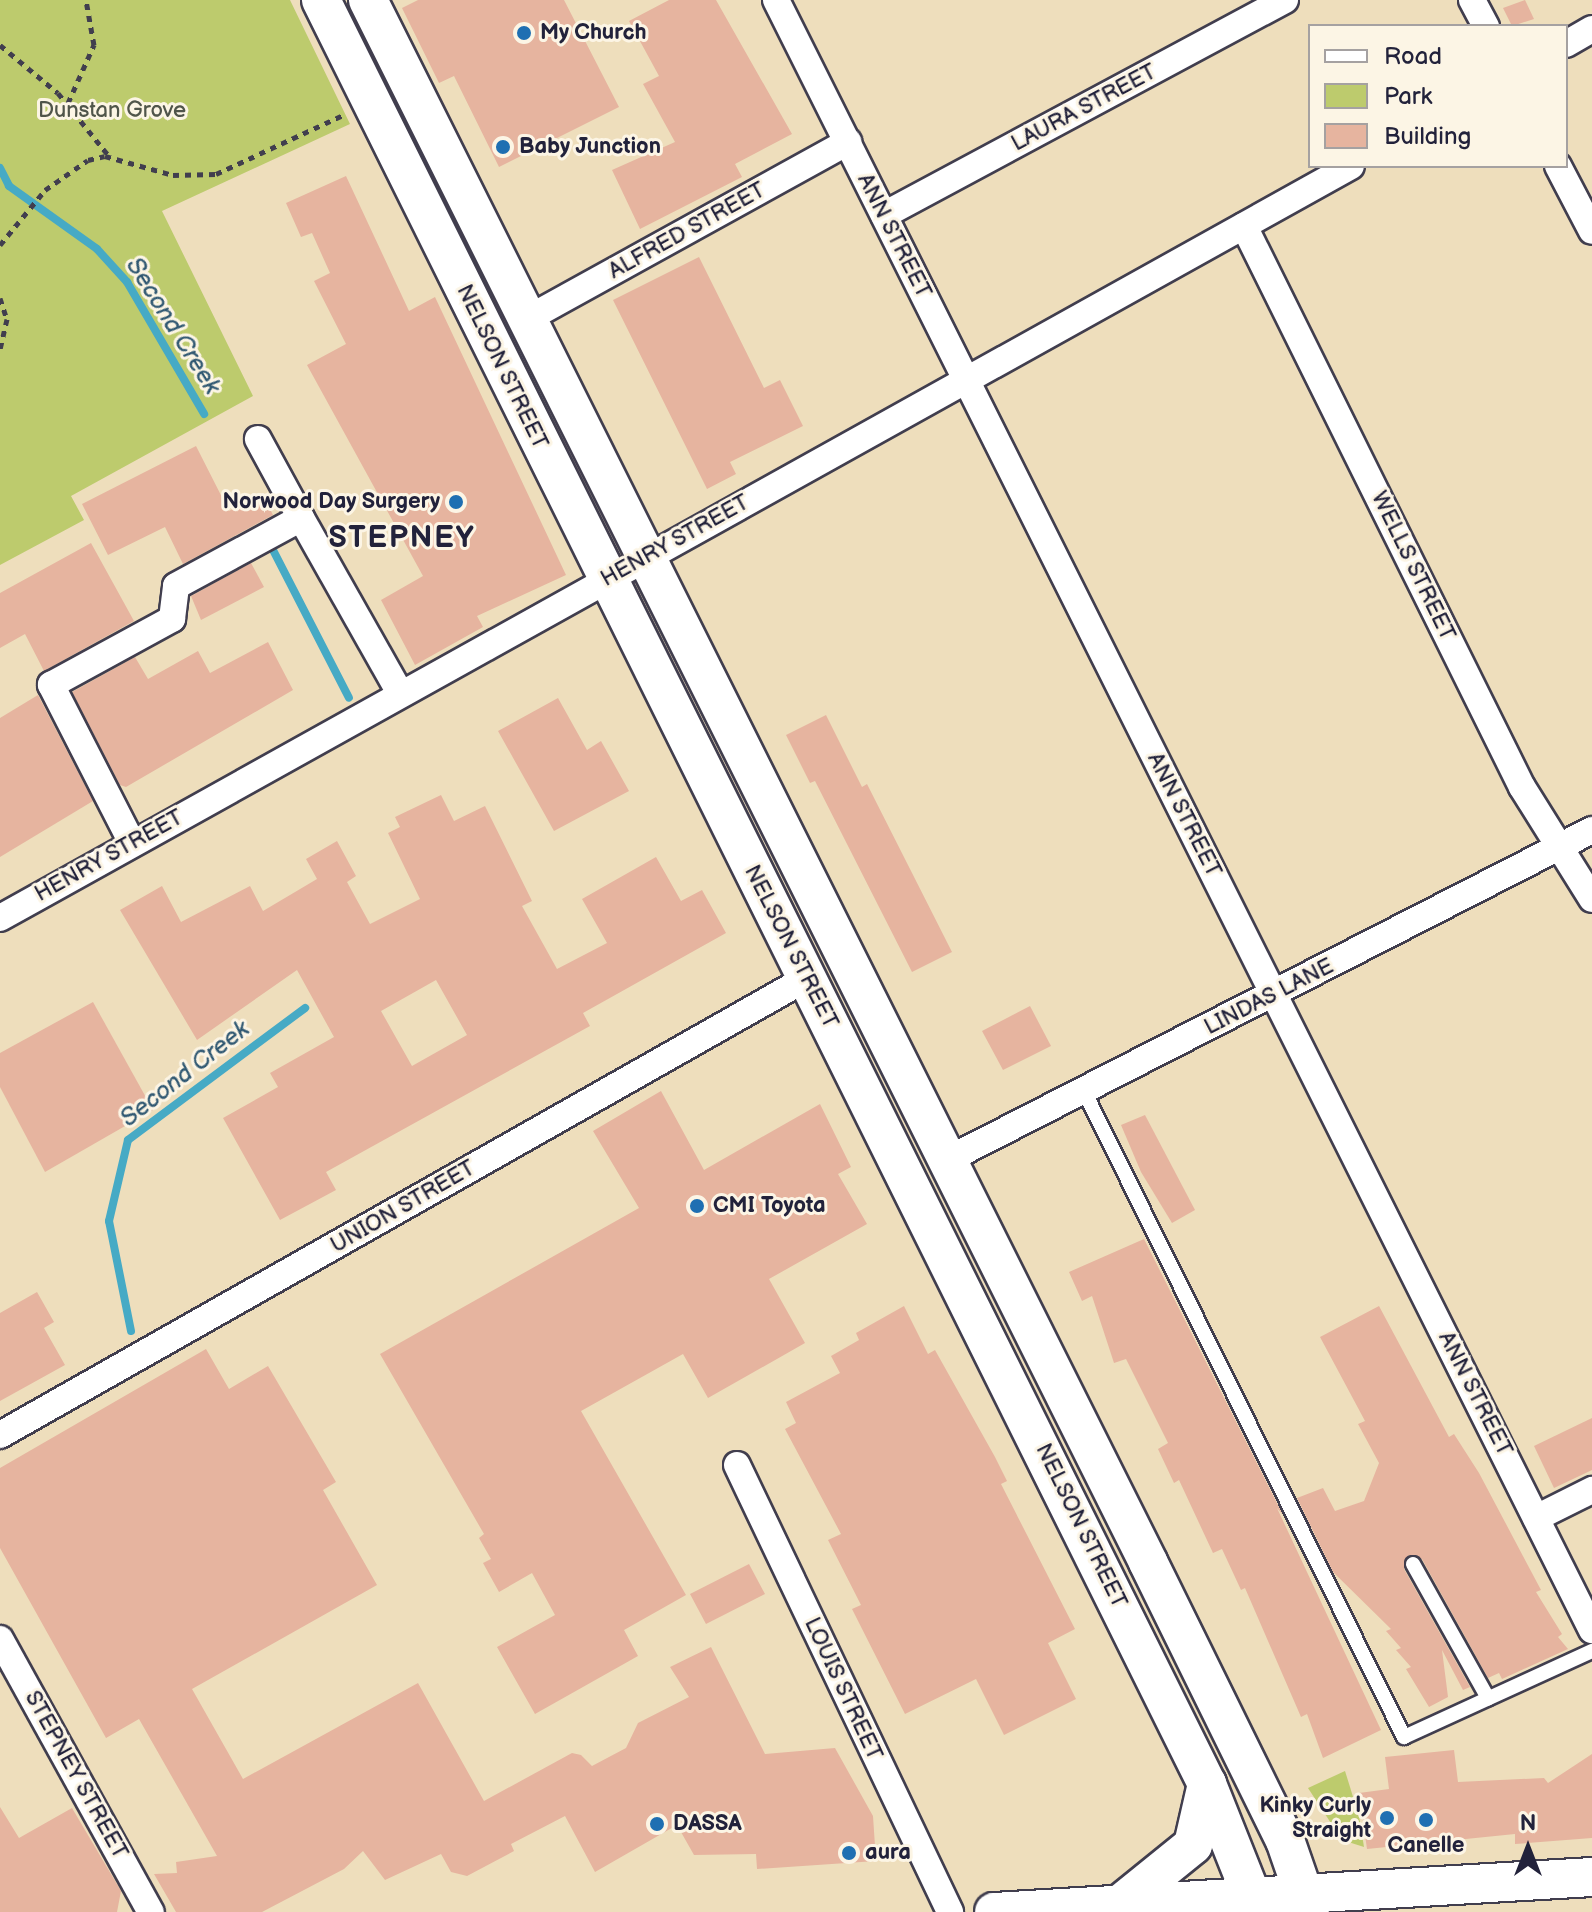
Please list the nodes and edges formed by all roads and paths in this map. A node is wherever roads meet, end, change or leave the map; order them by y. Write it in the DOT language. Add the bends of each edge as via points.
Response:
graph roads {
  1 [pos="86,0"];
  2 [pos="321,0"];
  3 [pos="368,0"];
  4 [pos="776,0"];
  5 [pos="1285,0"];
  6 [pos="1472,0"];
  7 [pos="1485,24"];
  8 [pos="1592,29"];
  9 [pos="1568,43"];
  10 [pos="0,45"];
  11 [pos="371,101"];
  12 [pos="68,103"];
  13 [pos="848,142"];
  14 [pos="110,157"];
  15 [pos="1347,168"];
  16 [pos="1559,168"];
  17 [pos="884,215"];
  18 [pos="1244,226"];
  19 [pos="1592,231"];
  20 [pos="0,245"];
  21 [pos="0,298"];
  22 [pos="527,319"];
  23 [pos="489,340"];
  24 [pos="0,350"];
  25 [pos="967,381"];
  26 [pos="258,439"];
  27 [pos="301,518"];
  28 [pos="645,557"];
  29 [pos="607,578"];
  30 [pos="400,693"];
  31 [pos="1592,830"];
  32 [pos="132,843"];
  33 [pos="1561,845"];
  34 [pos="1592,899"];
  35 [pos="0,918"];
  36 [pos="844,957"];
  37 [pos="807,978"];
  38 [pos="1274,995"];
  39 [pos="1084,1091"];
  40 [pos="945,1161"];
  41 [pos="0,1435"];
  42 [pos="737,1465"];
  43 [pos="1592,1490"];
  44 [pos="1536,1518"];
  45 [pos="1413,1564"];
  46 [pos="1592,1630"];
  47 [pos="0,1639"];
  48 [pos="1592,1651"];
  49 [pos="1488,1698"];
  50 [pos="1207,1784"];
  51 [pos="1592,1877"];
  52 [pos="1477,1883"];
  53 [pos="1306,1903"];
  54 [pos="1256,1904"];
  55 [pos="1119,1905"];
  56 [pos="151,1912"];
  57 [pos="950,1912"];
  58 [pos="994,1912"];
  59 [pos="1437,1912"];
  1 -- 12 [label="path" via="94,45"];
  2 -- 11 [label="main road, NELSON STREET"];
  3 -- 22 [label="main road, NELSON STREET"];
  4 -- 13 [label="street, ANN STREET"];
  5 -- 17 [label="street, LAURA STREET"];
  6 -- 7 [label="street"];
  8 -- 9 [label="street"];
  10 -- 12 [label="path"];
  11 -- 14 [label="path" via="216,174 173,175"];
  11 -- 23 [label="main road, NELSON STREET"];
  12 -- 14 [label="path"];
  13 -- 17 [label="street, ANN STREET"];
  13 -- 22 [label="street, ALFRED STREET"];
  14 -- 20 [label="path" via="78,165 45,190"];
  15 -- 18 [label="street, HENRY STREET"];
  16 -- 19 [label="street"];
  17 -- 25 [label="street, ANN STREET"];
  18 -- 25 [label="street, HENRY STREET"];
  18 -- 33 [label="street, WELLS STREET" via="1522,787"];
  21 -- 24 [label="path" via="7,319"];
  22 -- 23 [label="main road"];
  22 -- 28 [label="main road, NELSON STREET"];
  23 -- 29 [label="main road, NELSON STREET"];
  25 -- 28 [label="street, HENRY STREET"];
  25 -- 38 [label="street, ANN STREET"];
  26 -- 27 [label="street"];
  27 -- 30 [label="street"];
  27 -- 32 [label="street" via="176,586 172,619 51,685"];
  28 -- 29 [label="street, HENRY STREET"];
  28 -- 36 [label="main road, NELSON STREET"];
  29 -- 30 [label="street, HENRY STREET"];
  29 -- 37 [label="main road, NELSON STREET"];
  30 -- 32 [label="street, HENRY STREET"];
  31 -- 33 [label="street, LINDAS LANE"];
  32 -- 35 [label="street, HENRY STREET"];
  33 -- 34 [label="street, WELLS STREET"];
  33 -- 38 [label="street, LINDAS LANE"];
  36 -- 37 [label="main road"];
  36 -- 40 [label="main road, NELSON STREET"];
  37 -- 41 [label="street, UNION STREET"];
  37 -- 50 [label="main road, NELSON STREET"];
  38 -- 39 [label="street, LINDAS LANE"];
  38 -- 44 [label="street, ANN STREET"];
  39 -- 40 [label="street, LINDAS LANE"];
  39 -- 49 [label="lane" via="1404,1737"];
  40 -- 53 [label="main road, NELSON STREET" via="1285,1840"];
  42 -- 57 [label="street, LOUIS STREET"];
  43 -- 44 [label="street"];
  44 -- 46 [label="street, ANN STREET"];
  45 -- 49 [label="lane"];
  47 -- 56 [label="street, STEPNEY STREET"];
  48 -- 49 [label="lane"];
  50 -- 54 [label="main road, NELSON STREET"];
  50 -- 55 [label="main road" via="1193,1845"];
  51 -- 52 [label="main road"];
  52 -- 53 [label="main road"];
  52 -- 59 [label="main road"];
  53 -- 54 [label="main road"];
  54 -- 55 [label="main road"];
  55 -- 58 [label="main road"];
}
